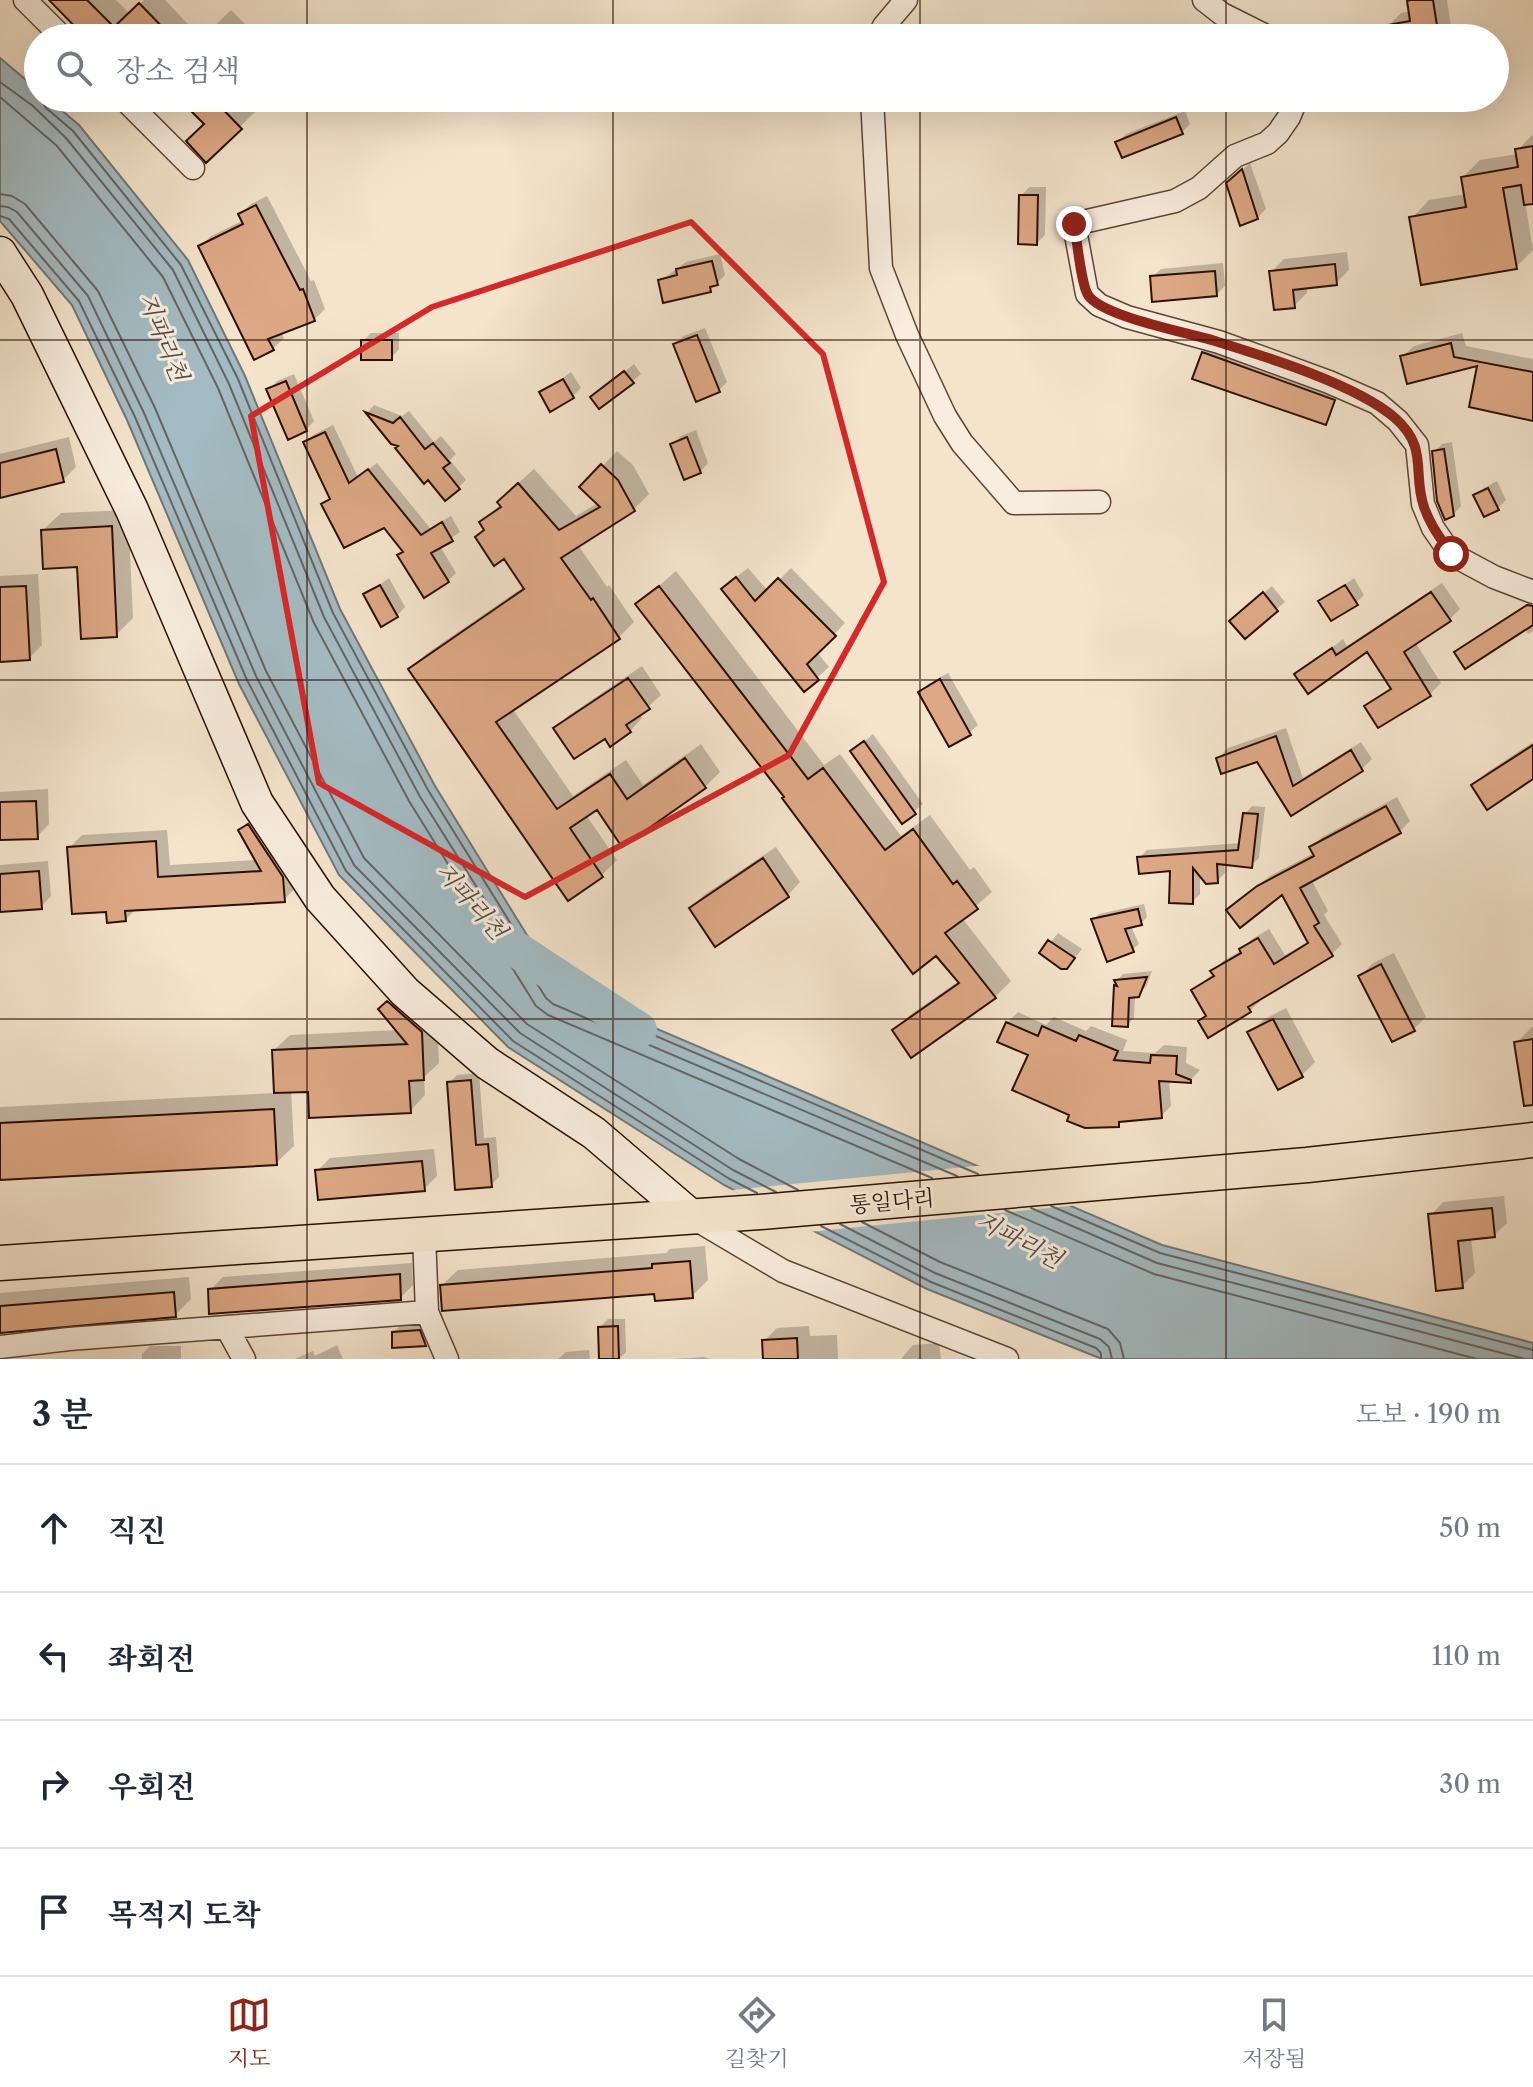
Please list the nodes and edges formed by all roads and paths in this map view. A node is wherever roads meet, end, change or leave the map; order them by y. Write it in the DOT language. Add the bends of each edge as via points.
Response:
graph roads {
  1 [pos="25,0"];
  2 [pos="906,0"];
  3 [pos="1204,0"];
  4 [pos="49,24"];
  5 [pos="886,24"];
  6 [pos="1242,24"];
  7 [pos="137,112"];
  8 [pos="873,112"];
  9 [pos="1291,112"];
  10 [pos="193,168"];
  11 [pos="0,253"];
  12 [pos="1099,502"];
  13 [pos="1533,592"];
  14 [pos="1533,1140"];
  15 [pos="691,1216"];
  16 [pos="424,1234"];
  17 [pos="0,1263"];
  18 [pos="427,1312"];
  19 [pos="227,1328"];
  20 [pos="0,1347"];
  21 [pos="244,1359"];
  22 [pos="447,1359"];
  23 [pos="1007,1359"];
  1 -- 4 [label="street"];
  2 -- 5 [label="street"];
  3 -- 6 [label="street"];
  7 -- 10 [label="street"];
  8 -- 12 [label="street" via="881,268 945,416 1014,503"];
  9 -- 13 [label="street" via="1267,143 1235,156 1175,201 1074,224 1087,294 1127,317 1219,342 1377,403 1417,445 1423,504 1451,554"];
  11 -- 15 [label="street" via="27,295 132,510 257,803 320,898 405,992 487,1063 594,1133"];
  14 -- 15 [label="main road, 통일다리" via="1072,1186"];
  15 -- 16 [label="main road, 통일다리"];
  15 -- 23 [label="street" via="783,1271"];
  16 -- 17 [label="main road, 통일다리"];
  16 -- 18 [label="street"];
  18 -- 19 [label="street"];
  18 -- 22 [label="street"];
  19 -- 20 [label="street"];
  19 -- 21 [label="street"];
}
